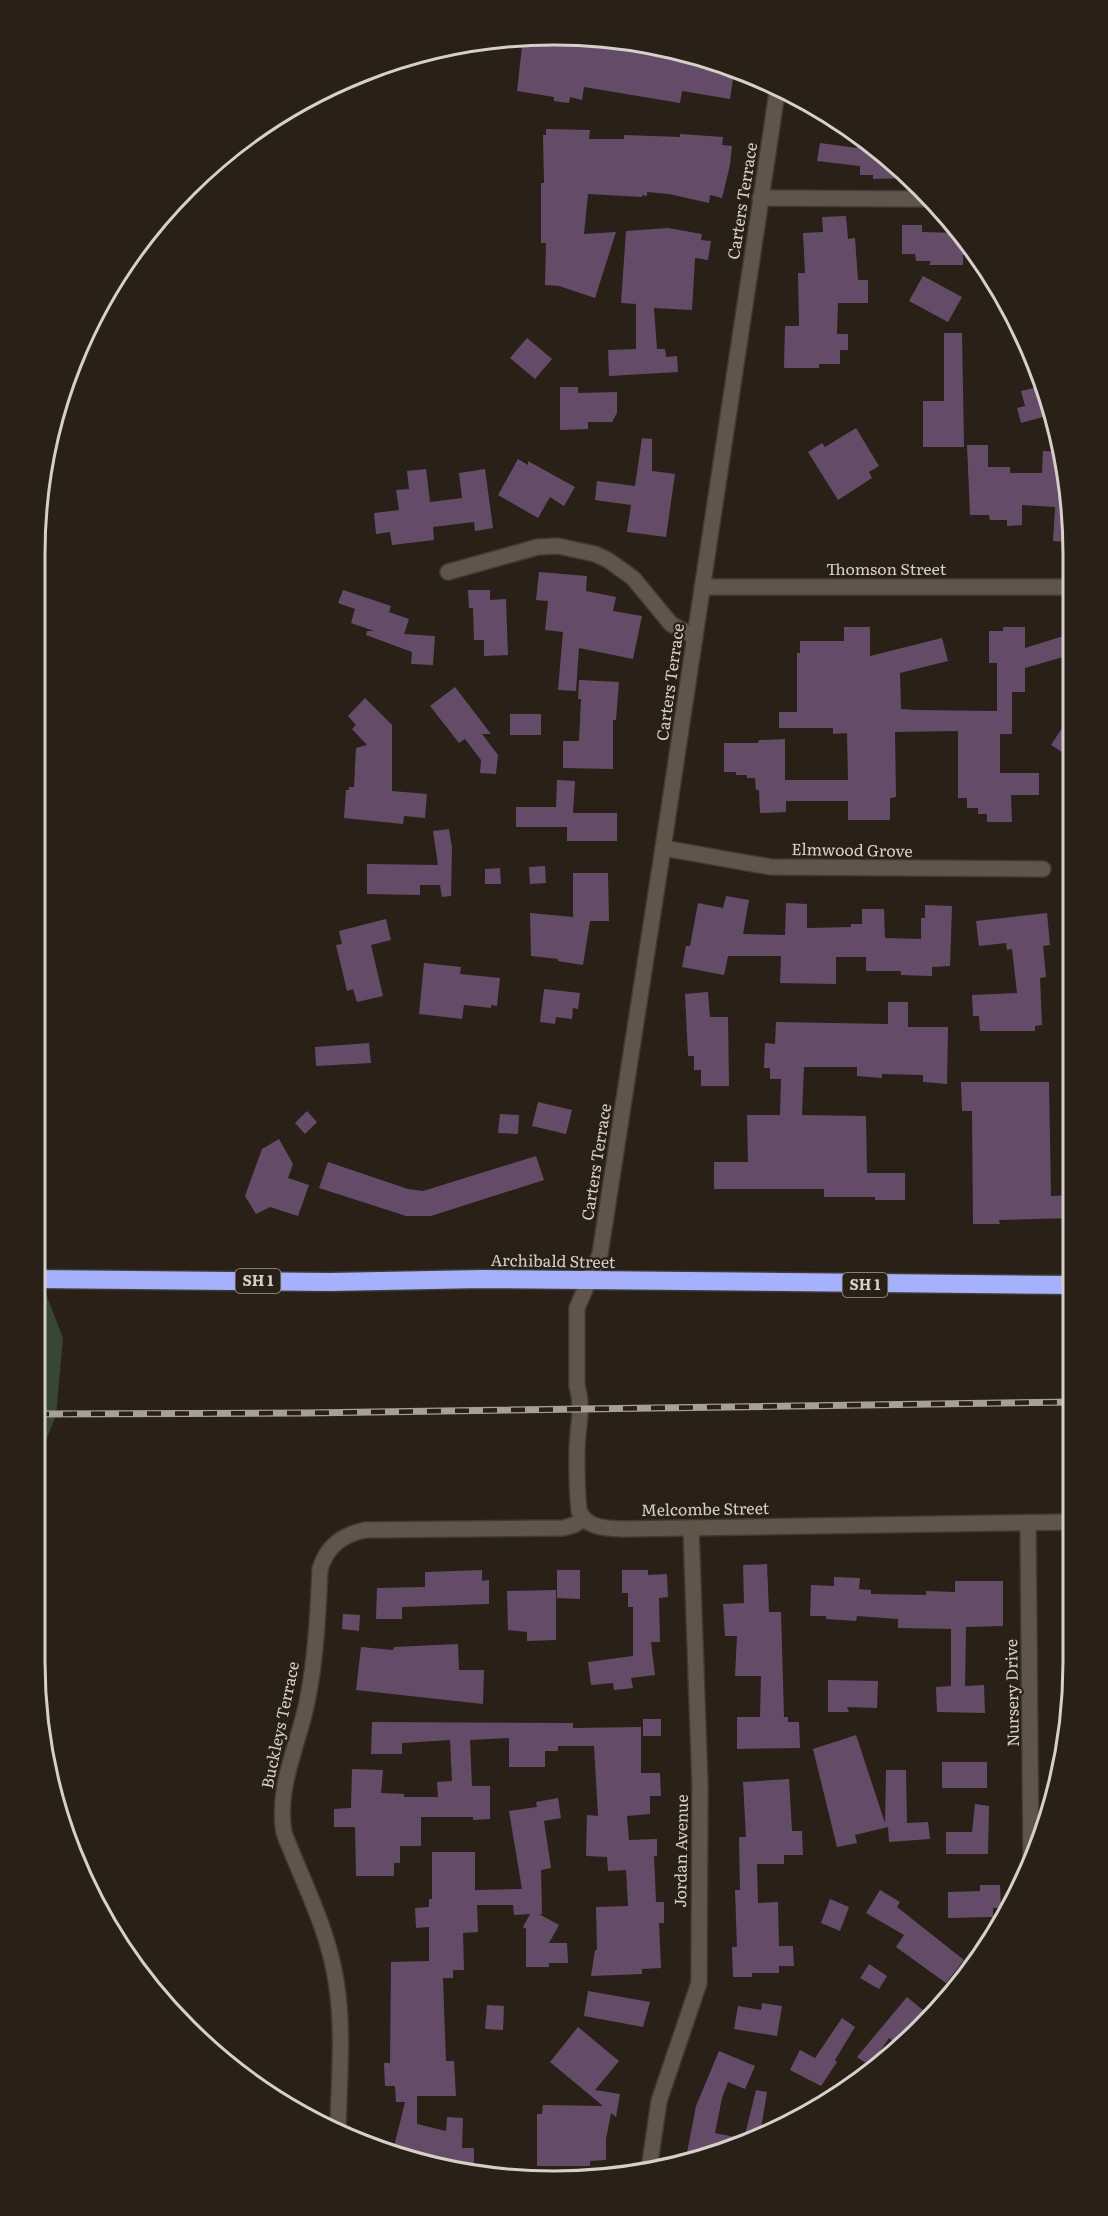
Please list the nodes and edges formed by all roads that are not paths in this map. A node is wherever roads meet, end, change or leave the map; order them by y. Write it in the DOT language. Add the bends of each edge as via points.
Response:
graph roads {
  1 [pos="776,96"];
  2 [pos="760,198"];
  3 [pos="919,199"];
  4 [pos="448,572"];
  5 [pos="702,587"];
  6 [pos="1063,587"];
  7 [pos="695,637"];
  8 [pos="663,848"];
  9 [pos="1043,869"];
  10 [pos="45,1279"];
  11 [pos="588,1281"];
  12 [pos="1063,1285"];
  13 [pos="584,1519"];
  14 [pos="1063,1522"];
  15 [pos="1028,1523"];
  16 [pos="691,1528"];
  17 [pos="1031,1839"];
  18 [pos="338,2123"];
  19 [pos="650,2162"];
  1 -- 2 [label="street, Carters Terrace"];
  2 -- 3 [label="street"];
  2 -- 5 [label="street, Carters Terrace"];
  4 -- 7 [label="street" via="538,547 558,546 595,554 633,578 671,624"];
  5 -- 6 [label="street, Thomson Street"];
  5 -- 7 [label="street, Carters Terrace"];
  7 -- 8 [label="street, Carters Terrace"];
  8 -- 9 [label="street, Elmwood Grove" via="771,867"];
  8 -- 11 [label="street, Carters Terrace" via="600,1254"];
  10 -- 11 [label="highway, Archibald Street / SH 1"];
  11 -- 12 [label="highway, Archibald Street / SH 1"];
  11 -- 13 [label="street" via="577,1308 579,1506"];
  13 -- 16 [label="street, Melcombe Street" via="600,1528"];
  13 -- 18 [label="street, Buckleys Terrace" via="563,1528 365,1530 336,1542 323,1560 312,1670 286,1780 282,1817 289,1846 322,1925 336,1979 340,2008"];
  14 -- 15 [label="street, Melcombe Street"];
  15 -- 16 [label="street, Melcombe Street"];
  15 -- 17 [label="street, Nursery Drive"];
  16 -- 19 [label="street, Jordan Avenue" via="700,1786 699,1983 659,2101"];
}
